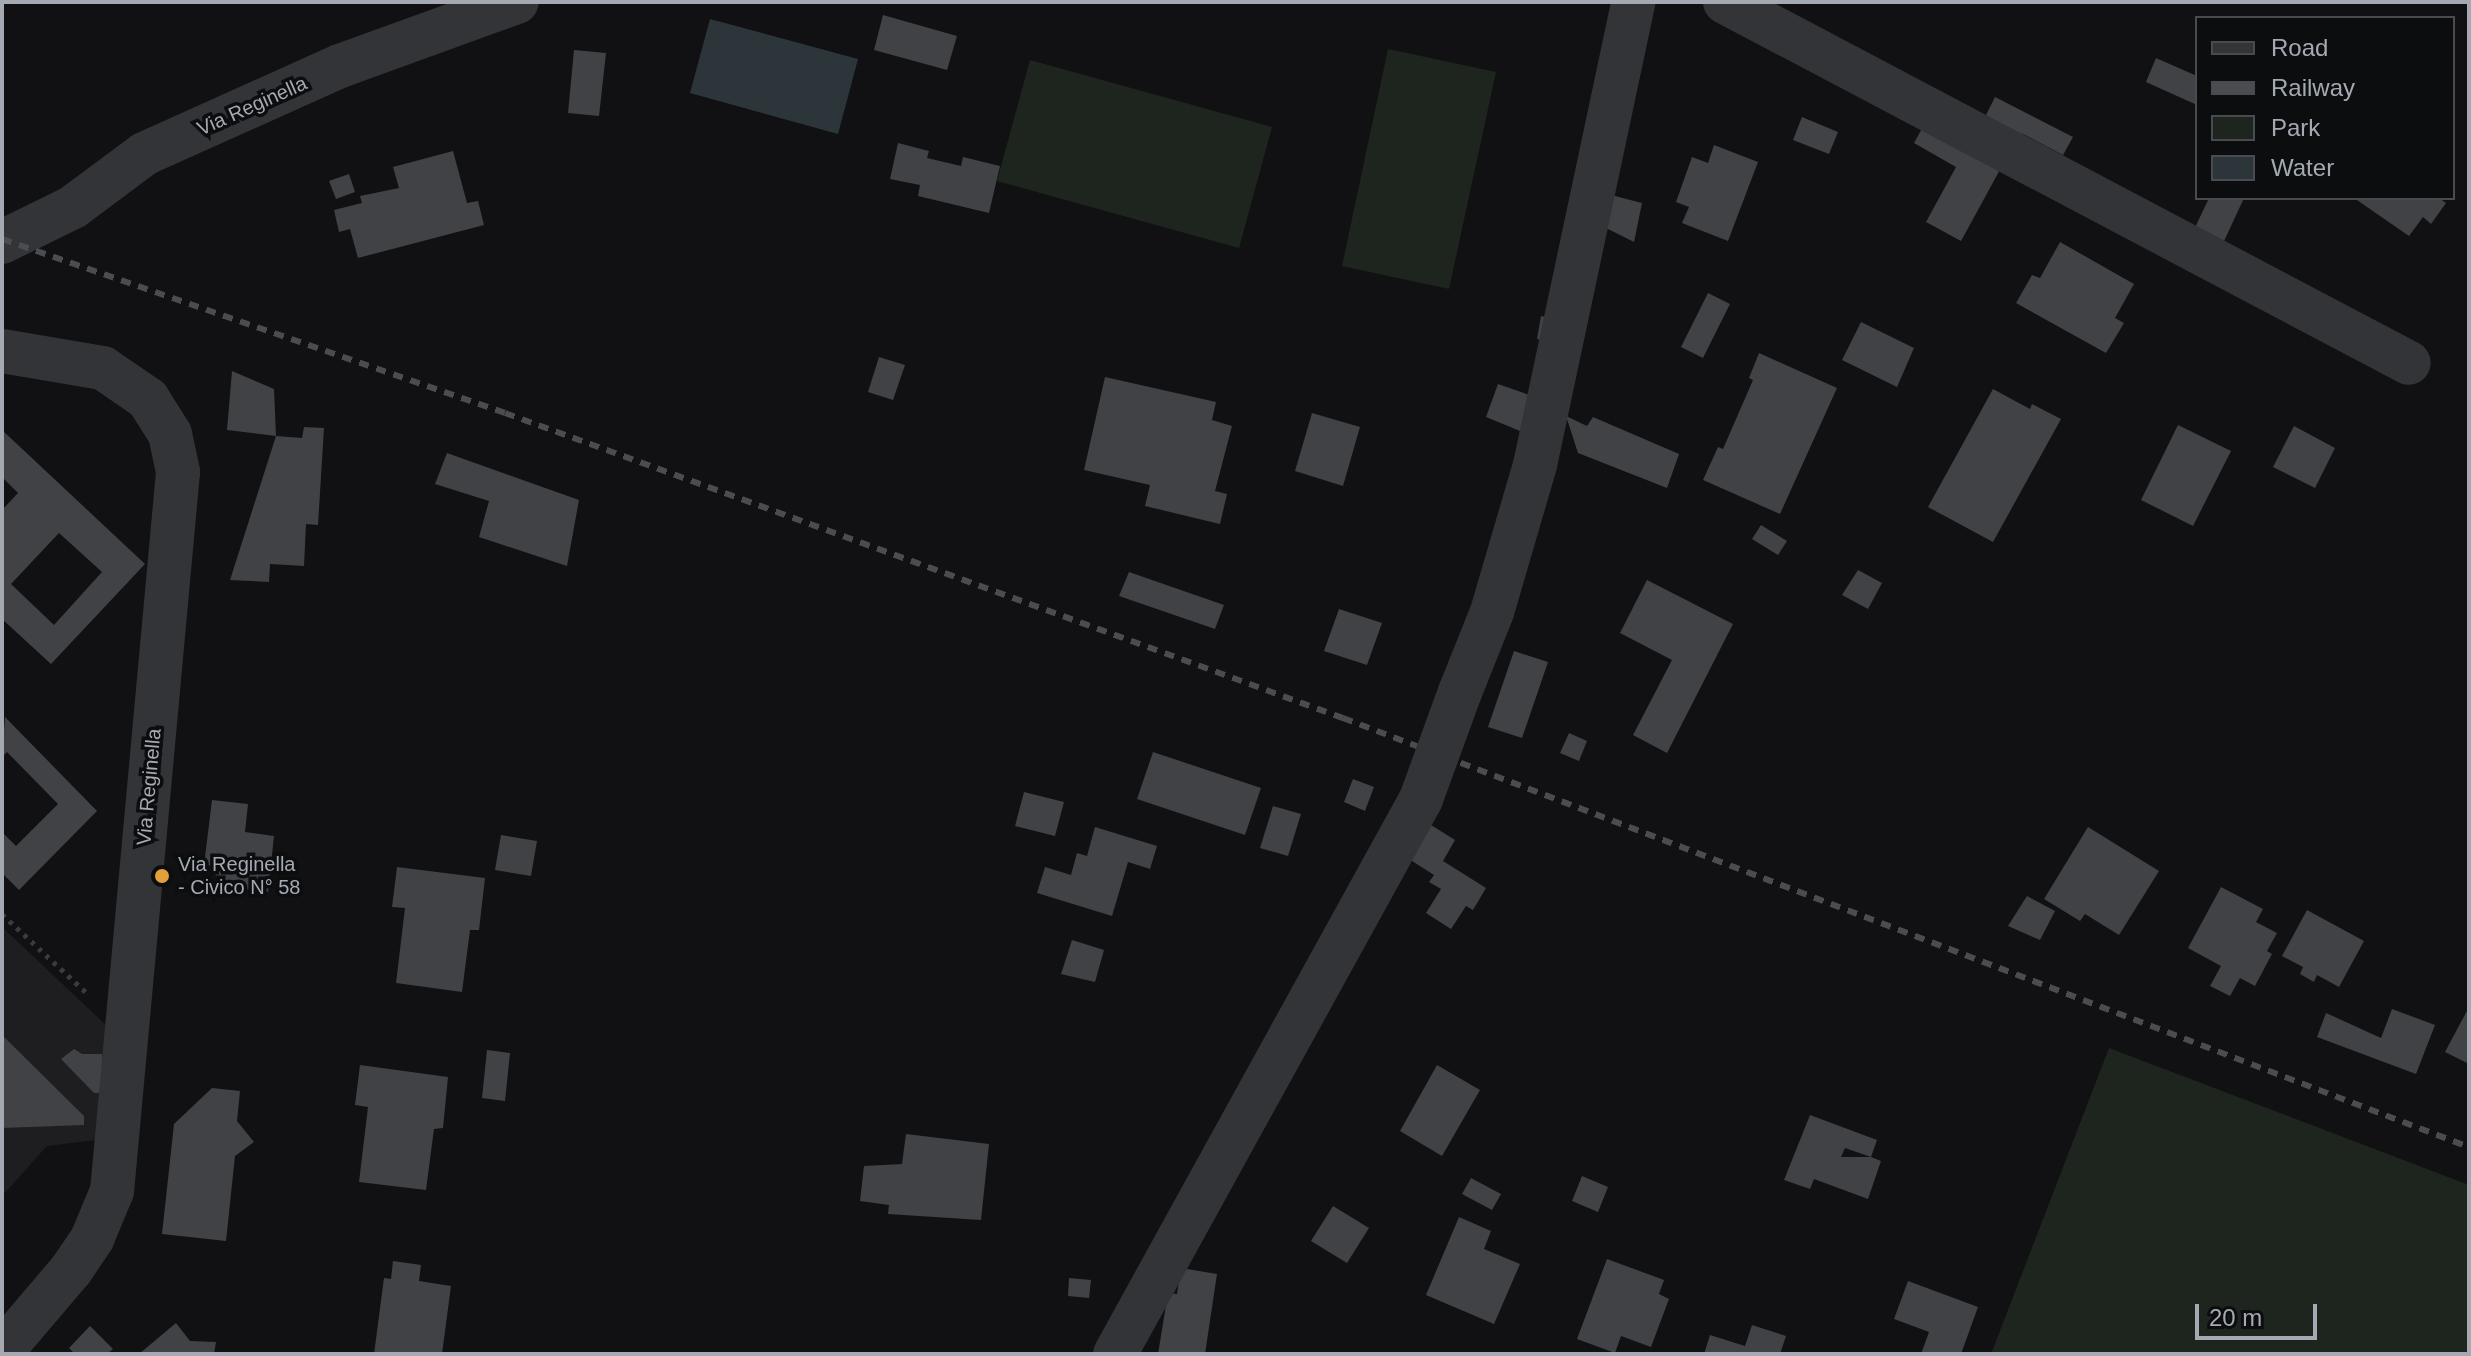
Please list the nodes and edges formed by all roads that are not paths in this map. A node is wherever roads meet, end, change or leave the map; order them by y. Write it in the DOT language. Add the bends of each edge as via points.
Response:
graph roads {
  1 [pos="517,2"];
  2 [pos="1633,2"];
  3 [pos="1725,2"];
  4 [pos="2,242"];
  5 [pos="2,351"];
  6 [pos="2409,363"];
  7 [pos="2,1351"];
  8 [pos="1115,1354"];
  1 -- 4 [label="street, Via Reginella" via="340,66 144,154 73,207"];
  2 -- 8 [label="street, bridge" via="1535,465 1492,612 1421,799"];
  3 -- 6 [label="street"];
  5 -- 7 [label="street, Via Reginella" via="103,368 148,399 170,434 178,472 112,1191 92,1239 71,1270"];
}
